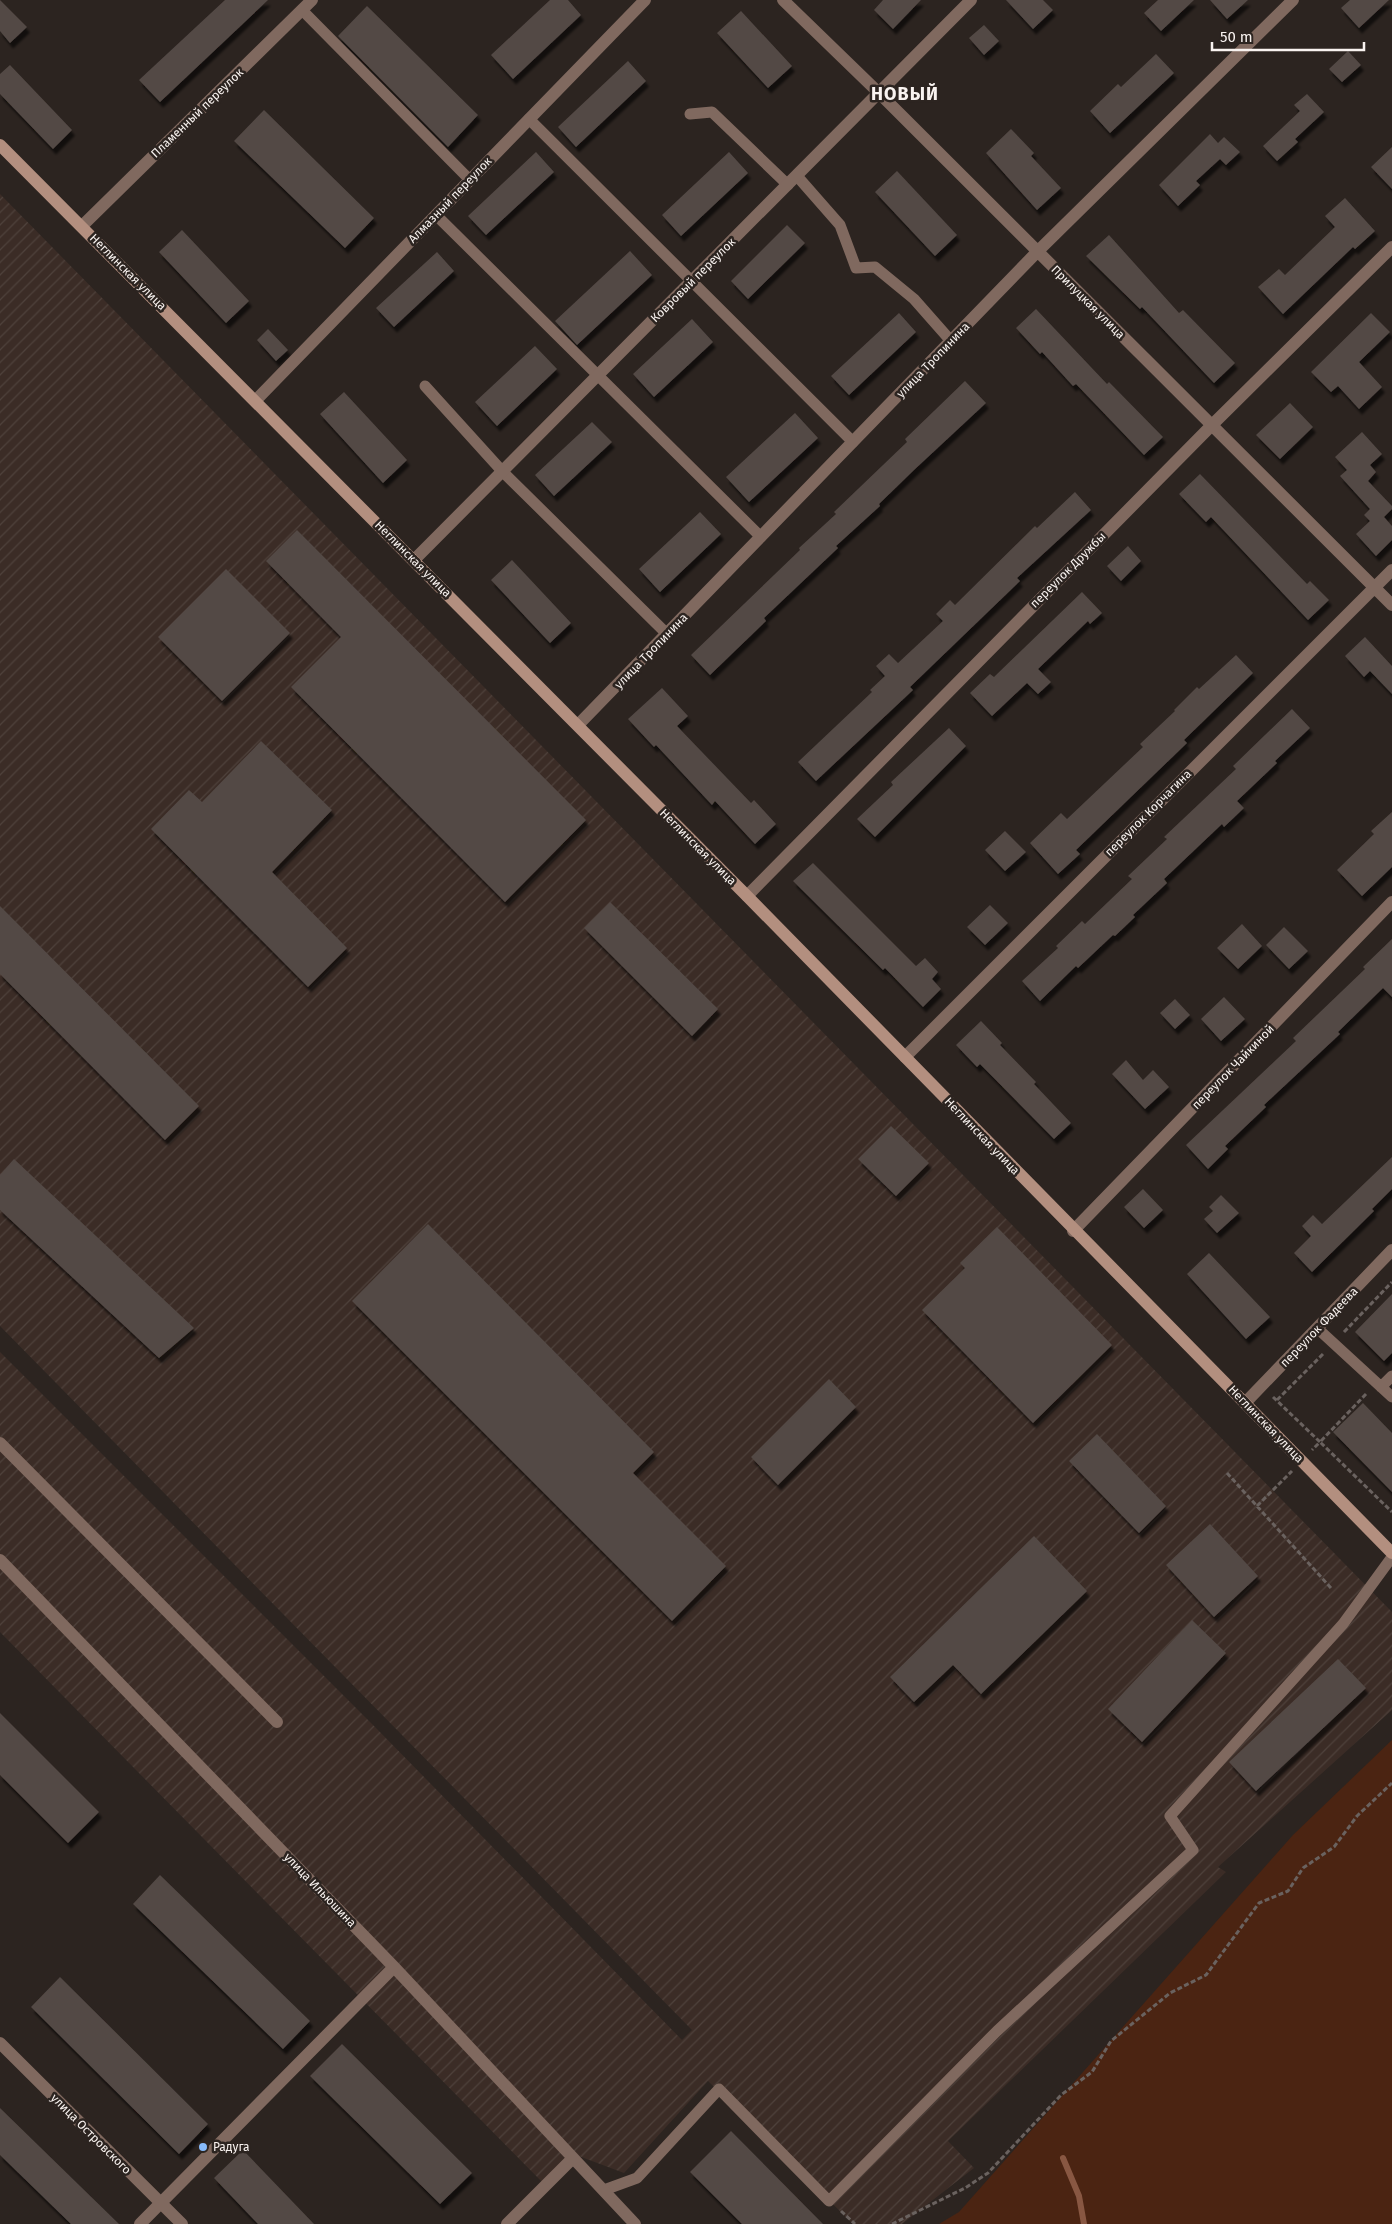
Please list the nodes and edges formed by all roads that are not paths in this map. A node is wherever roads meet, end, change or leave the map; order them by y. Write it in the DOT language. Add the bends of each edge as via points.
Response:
graph roads {
  1 [pos="312,0"];
  2 [pos="645,0"];
  3 [pos="783,0"];
  4 [pos="972,0"];
  5 [pos="1293,0"];
  6 [pos="302,10"];
  7 [pos="879,93"];
  8 [pos="690,114"];
  9 [pos="529,119"];
  10 [pos="0,145"];
  11 [pos="470,180"];
  12 [pos="792,181"];
  13 [pos="436,215"];
  14 [pos="82,226"];
  15 [pos="1392,247"];
  16 [pos="1037,252"];
  17 [pos="693,281"];
  18 [pos="951,341"];
  19 [pos="598,375"];
  20 [pos="425,386"];
  21 [pos="256,400"];
  22 [pos="1212,425"];
  23 [pos="853,442"];
  24 [pos="502,471"];
  25 [pos="761,537"];
  26 [pos="414,560"];
  27 [pos="1392,570"];
  28 [pos="1374,588"];
  29 [pos="1392,605"];
  30 [pos="668,634"];
  31 [pos="578,726"];
  32 [pos="747,896"];
  33 [pos="1392,902"];
  34 [pos="905,1057"];
  35 [pos="1074,1231"];
  36 [pos="1392,1250"];
  37 [pos="1318,1328"];
  38 [pos="1392,1376"];
  39 [pos="1379,1385"];
  40 [pos="1392,1398"];
  41 [pos="1245,1403"];
  42 [pos="0,1443"];
  43 [pos="1392,1555"];
  44 [pos="0,1560"];
  45 [pos="277,1722"];
  46 [pos="394,1967"];
  47 [pos="0,2042"];
  48 [pos="573,2158"];
  49 [pos="604,2190"];
  50 [pos="161,2204"];
  51 [pos="140,2224"];
  52 [pos="182,2224"];
  53 [pos="507,2224"];
  54 [pos="635,2224"];
  1 -- 6 [label="street, Пламенный переулок"];
  2 -- 9 [label="street, Алмазный переулок"];
  3 -- 7 [label="street, Прилуцкая улица"];
  4 -- 7 [label="street, Ковровый переулок"];
  5 -- 16 [label="street, улица Тропинина"];
  6 -- 11 [label="lane"];
  6 -- 14 [label="street, Пламенный переулок"];
  7 -- 12 [label="street, Ковровый переулок"];
  7 -- 16 [label="street, Прилуцкая улица"];
  8 -- 12 [label="lane" via="712,112"];
  9 -- 11 [label="street, Алмазный переулок"];
  9 -- 17 [label="lane"];
  10 -- 14 [label="street, Неглинская улица"];
  11 -- 13 [label="street, Алмазный переулок"];
  12 -- 17 [label="street, Ковровый переулок"];
  12 -- 18 [label="lane" via="840,225 856,268 875,267 914,299"];
  13 -- 19 [label="lane"];
  13 -- 21 [label="street, Алмазный переулок"];
  14 -- 21 [label="street, Неглинская улица"];
  15 -- 22 [label="street, переулок Дружбы"];
  16 -- 18 [label="street, улица Тропинина"];
  16 -- 22 [label="street, Прилуцкая улица"];
  17 -- 19 [label="street, Ковровый переулок"];
  17 -- 23 [label="lane"];
  18 -- 23 [label="street, улица Тропинина"];
  19 -- 24 [label="street, Ковровый переулок"];
  19 -- 25 [label="lane"];
  20 -- 24 [label="lane"];
  21 -- 26 [label="street, Неглинская улица"];
  22 -- 28 [label="street, Прилуцкая улица"];
  22 -- 32 [label="street, переулок Дружбы"];
  23 -- 25 [label="street, улица Тропинина"];
  24 -- 26 [label="street, Ковровый переулок"];
  24 -- 30 [label="lane"];
  25 -- 30 [label="street, улица Тропинина"];
  26 -- 31 [label="street, Неглинская улица"];
  27 -- 28 [label="street, переулок Корчагина"];
  28 -- 29 [label="street, Прилуцкая улица"];
  28 -- 34 [label="street, переулок Корчагина"];
  30 -- 31 [label="street, улица Тропинина"];
  31 -- 32 [label="street, Неглинская улица"];
  32 -- 34 [label="street, Неглинская улица"];
  33 -- 35 [label="street, переулок Чайкиной"];
  34 -- 35 [label="street, Неглинская улица"];
  35 -- 41 [label="street, Неглинская улица"];
  36 -- 37 [label="street, переулок Фадеева"];
  37 -- 39 [label="lane"];
  37 -- 41 [label="street, переулок Фадеева"];
  38 -- 39 [label="lane"];
  39 -- 40 [label="lane"];
  41 -- 43 [label="street, Неглинская улица"];
  42 -- 45 [label="street"];
  43 -- 49 [label="lane" via="1343,1624 1170,1816 1194,1850 997,2031 829,2201 719,2089 637,2178"];
  44 -- 46 [label="street, улица Ильюшина"];
  46 -- 48 [label="street, улица Ильюшина"];
  46 -- 50 [label="street"];
  47 -- 50 [label="street, улица Островского"];
  48 -- 49 [label="street, улица Ильюшина"];
  48 -- 53 [label="street"];
  49 -- 54 [label="street, улица Ильюшина"];
  50 -- 51 [label="street"];
  50 -- 52 [label="street, улица Островского"];
}
